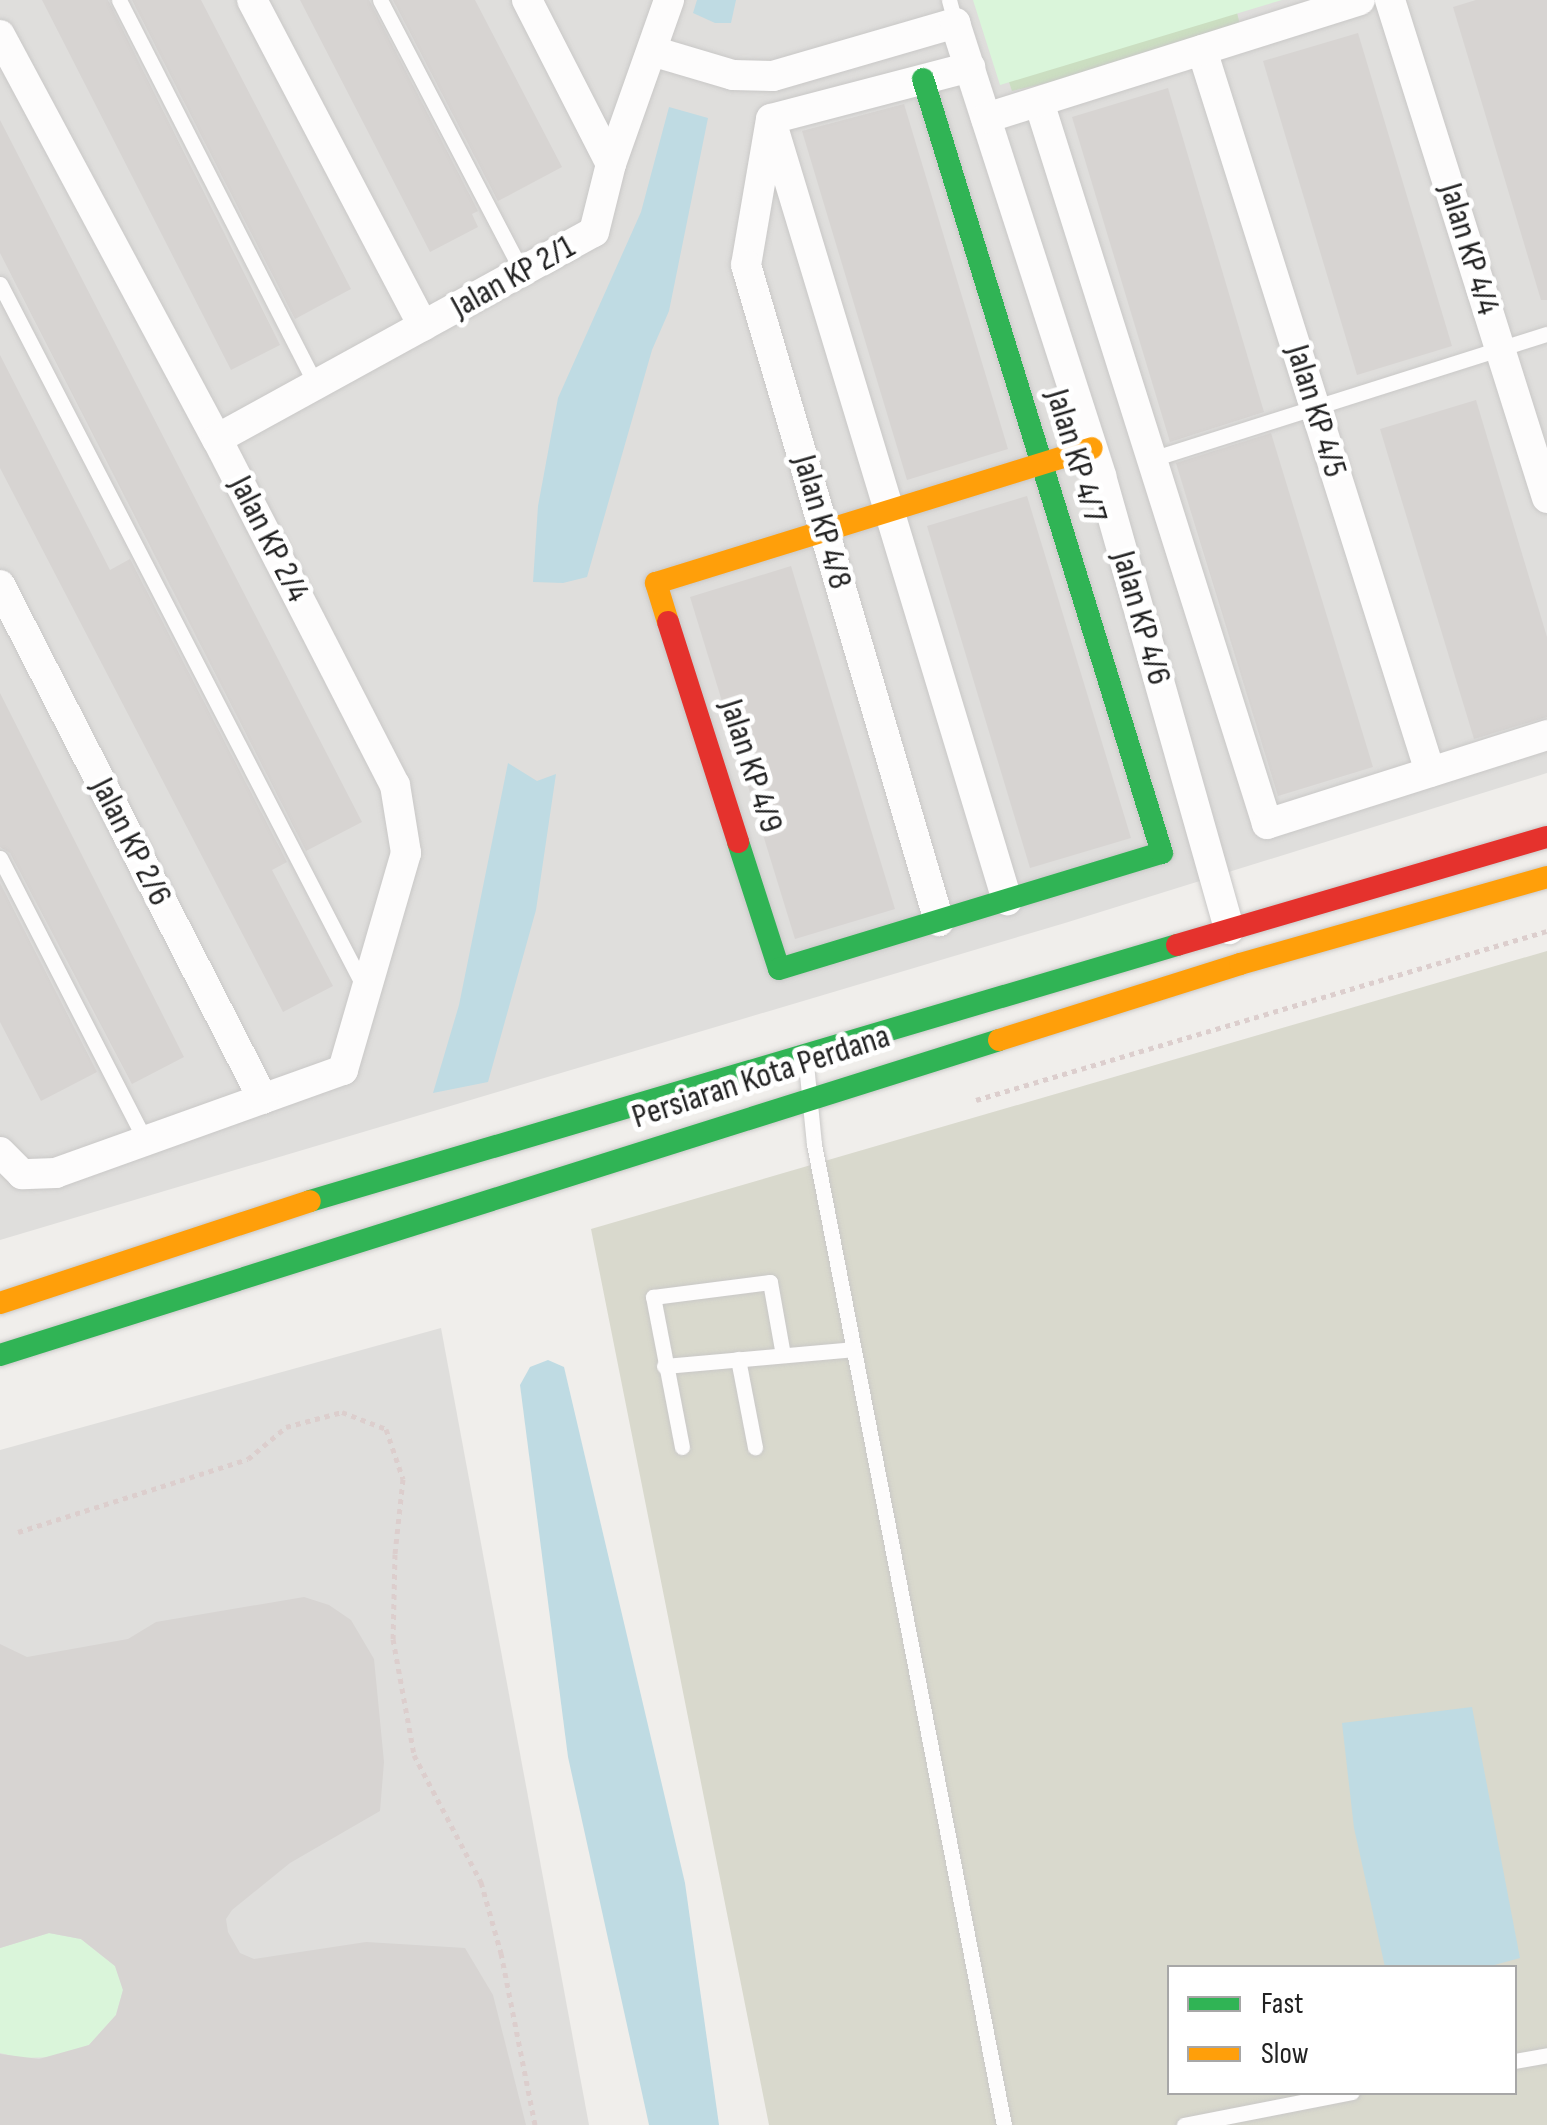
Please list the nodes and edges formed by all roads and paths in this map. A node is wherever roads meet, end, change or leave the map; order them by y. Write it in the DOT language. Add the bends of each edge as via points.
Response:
graph roads {
  1 [pos="120,0"];
  2 [pos="252,0"];
  3 [pos="380,0"];
  4 [pos="527,0"];
  5 [pos="669,0"];
  6 [pos="1360,0"];
  7 [pos="1390,0"];
  8 [pos="952,12"];
  9 [pos="0,35"];
  10 [pos="1202,50"];
  11 [pos="652,52"];
  12 [pos="970,67"];
  13 [pos="923,79"];
  14 [pos="1039,102"];
  15 [pos="986,118"];
  16 [pos="771,119"];
  17 [pos="611,164"];
  18 [pos="522,272"];
  19 [pos="0,284"];
  20 [pos="423,326"];
  21 [pos="1547,334"];
  22 [pos="1500,349"];
  23 [pos="315,383"];
  24 [pos="1315,408"];
  25 [pos="217,438"];
  26 [pos="1152,459"];
  27 [pos="1096,462"];
  28 [pos="1042,464"];
  29 [pos="1547,498"];
  30 [pos="888,511"];
  31 [pos="824,531"];
  32 [pos="0,584"];
  33 [pos="1547,735"];
  34 [pos="1430,772"];
  35 [pos="1547,836"];
  36 [pos="0,858"];
  37 [pos="1547,877"];
  38 [pos="1007,900"];
  39 [pos="939,921"];
  40 [pos="1229,929"];
  41 [pos="1547,931"];
  42 [pos="366,990"];
  43 [pos="804,1054"];
  44 [pos="811,1097"];
  45 [pos="263,1099"];
  46 [pos="976,1100"];
  47 [pos="146,1140"];
  48 [pos="1,1155"];
  49 [pos="0,1303"];
  50 [pos="853,1348"];
  51 [pos="783,1355"];
  52 [pos="0,1356"];
  53 [pos="738,1359"];
  54 [pos="664,1366"];
  55 [pos="682,1447"];
  56 [pos="755,1447"];
  57 [pos="18,1532"];
  58 [pos="1547,2055"];
  59 [pos="1517,2060"];
  60 [pos="1337,2095"];
  61 [pos="536,2125"];
  62 [pos="1004,2125"];
  63 [pos="1184,2125"];
  1 -- 23 [label="lane"];
  2 -- 20 [label="street"];
  3 -- 18 [label="lane"];
  4 -- 17 [label="street"];
  5 -- 11 [label="street, Jalan KP 2/1"];
  6 -- 10 [label="street"];
  7 -- 22 [label="street, Jalan KP 4/4"];
  8 -- 11 [label="street" via="774,76 733,75"];
  8 -- 12 [label="street, Jalan KP 4/6"];
  9 -- 25 [label="street, Jalan KP 2/4"];
  10 -- 14 [label="street"];
  10 -- 24 [label="street, Jalan KP 4/5"];
  11 -- 17 [label="street, Jalan KP 2/1"];
  12 -- 13 [label="street"];
  12 -- 15 [label="street, Jalan KP 4/6"];
  13 -- 16 [label="street"];
  13 -- 28 [label="street, Jalan KP 4/7"];
  14 -- 15 [label="street"];
  14 -- 26 [label="street, Jalan KP 4/6"];
  15 -- 27 [label="street, Jalan KP 4/6"];
  16 -- 30 [label="street, Jalan KP 4/8"];
  16 -- 31 [label="street, Jalan KP 4/8" via="746,265"];
  17 -- 18 [label="street, Jalan KP 2/1" via="594,232"];
  18 -- 20 [label="street, Jalan KP 2/1"];
  19 -- 42 [label="lane"];
  20 -- 23 [label="street, Jalan KP 2/1"];
  21 -- 22 [label="lane"];
  22 -- 24 [label="lane"];
  22 -- 29 [label="street, Jalan KP 4/4"];
  23 -- 25 [label="street, Jalan KP 2/1"];
  24 -- 26 [label="lane"];
  24 -- 34 [label="street, Jalan KP 4/5"];
  25 -- 42 [label="street, Jalan KP 2/4" via="395,785 406,853"];
  26 -- 27 [label="street"];
  26 -- 34 [label="street, Jalan KP 4/6" via="1266,824"];
  27 -- 28 [label="street"];
  27 -- 40 [label="street, Jalan KP 4/6"];
  28 -- 30 [label="street"];
  28 -- 38 [label="street, Jalan KP 4/7" via="1162,854"];
  30 -- 31 [label="street"];
  30 -- 38 [label="street, Jalan KP 4/8"];
  31 -- 39 [label="street, Jalan KP 4/8"];
  31 -- 39 [label="street, Jalan KP 4/9" via="656,583 779,969"];
  32 -- 45 [label="street, Jalan KP 2/6"];
  33 -- 34 [label="street"];
  35 -- 40 [label="street, Persiaran Kota Perdana"];
  36 -- 47 [label="lane"];
  37 -- 44 [label="street, Persiaran Kota Perdana"];
  38 -- 39 [label="street"];
  40 -- 43 [label="street, Persiaran Kota Perdana"];
  41 -- 46 [label="path"];
  42 -- 45 [label="street, Jalan KP 2/4" via="343,1070"];
  43 -- 44 [label="lane"];
  43 -- 49 [label="street, Persiaran Kota Perdana" via="284,1209"];
  44 -- 50 [label="lane"];
  44 -- 52 [label="street, Persiaran Kota Perdana"];
  45 -- 47 [label="street"];
  47 -- 48 [label="street" via="56,1173 22,1174"];
  50 -- 51 [label="lane"];
  50 -- 62 [label="lane"];
  51 -- 53 [label="lane"];
  51 -- 54 [label="lane" via="770,1282 653,1297"];
  53 -- 54 [label="lane"];
  53 -- 56 [label="lane"];
  54 -- 55 [label="lane"];
  57 -- 61 [label="path" via="248,1459 286,1427 342,1412 386,1429 403,1480 393,1639 414,1755 481,1882"];
  58 -- 59 [label="lane"];
  60 -- 63 [label="lane"];
}
